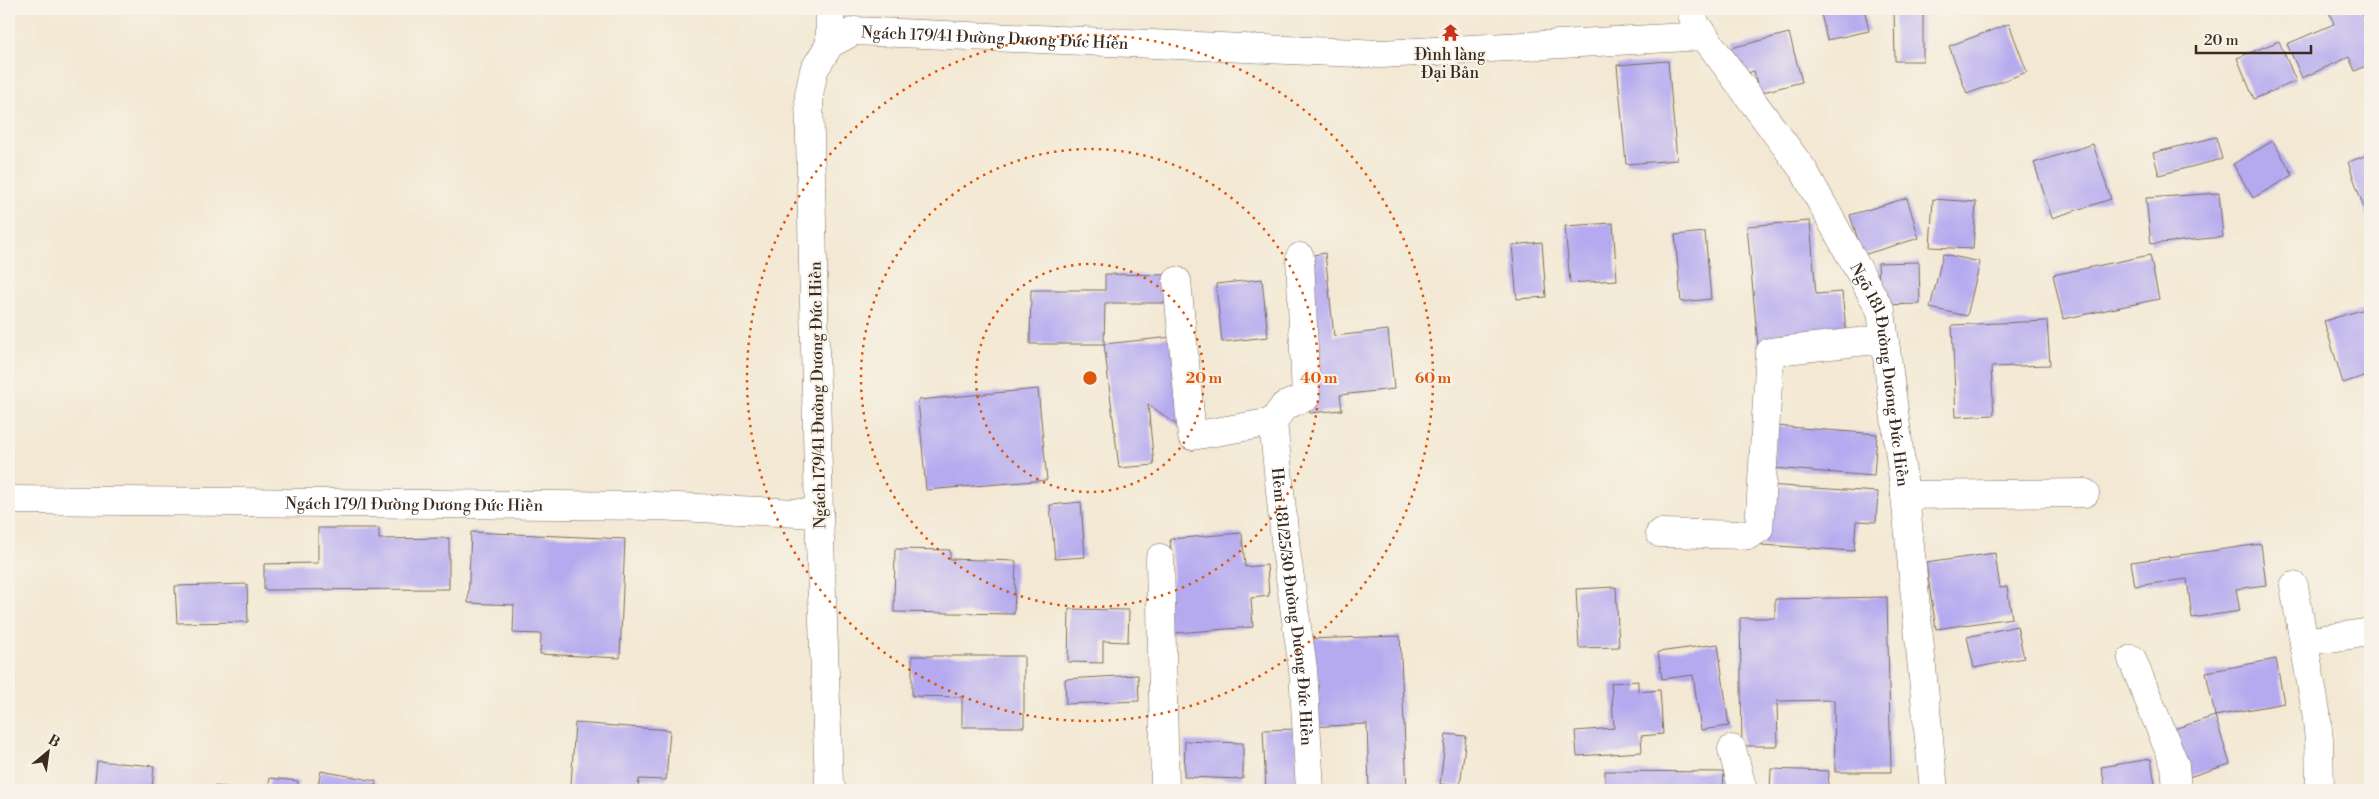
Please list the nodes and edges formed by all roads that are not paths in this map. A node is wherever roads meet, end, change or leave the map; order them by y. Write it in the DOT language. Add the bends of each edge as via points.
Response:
graph roads {
  1 [pos="830,9"];
  2 [pos="1690,9"];
  3 [pos="1705,36"];
  4 [pos="830,44"];
  5 [pos="1300,257"];
  6 [pos="1177,281"];
  7 [pos="1884,338"];
  8 [pos="1273,422"];
  9 [pos="2085,493"];
  10 [pos="1905,495"];
  11 [pos="9,500"];
  12 [pos="819,514"];
  13 [pos="1660,533"];
  14 [pos="1160,558"];
  15 [pos="2294,586"];
  16 [pos="2370,632"];
  17 [pos="2304,642"];
  18 [pos="2132,659"];
  19 [pos="1732,748"];
  20 [pos="832,790"];
  21 [pos="1165,790"];
  22 [pos="1310,790"];
  23 [pos="1743,790"];
  24 [pos="1934,790"];
  25 [pos="2177,790"];
  26 [pos="2320,790"];
  1 -- 4 [label="street"];
  2 -- 3 [label="street, Ngõ 181 Đường Dương Đức Hiền" via="1696,25"];
  3 -- 4 [label="street, Ngách 179/41 Đường Dương Đức Hiền" via="1381,54 854,31"];
  3 -- 7 [label="street, Ngõ 181 Đường Dương Đức Hiền" via="1804,171 1881,311"];
  4 -- 12 [label="street, Ngách 179/41 Đường Dương Đức Hiền" via="814,70 809,95"];
  5 -- 8 [label="street" via="1306,397 1284,406"];
  6 -- 8 [label="street" via="1192,436"];
  7 -- 10 [label="street, Ngõ 181 Đường Dương Đức Hiền"];
  7 -- 13 [label="street" via="1770,352 1759,529 1749,535"];
  8 -- 22 [label="street, Hẻm 181/25/30 Đường Dương Đức Hiền" via="1303,670"];
  9 -- 10 [label="street"];
  10 -- 24 [label="street, Ngõ 181 Đường Dương Đức Hiền"];
  11 -- 12 [label="street, Ngách 179/1 Đường Dương Đức Hiền" via="656,506"];
  12 -- 20 [label="street, Ngách 179/41 Đường Dương Đức Hiền" via="829,782"];
  14 -- 21 [label="street"];
  15 -- 17 [label="street"];
  16 -- 17 [label="street"];
  17 -- 26 [label="street" via="2319,740"];
  18 -- 25 [label="street" via="2175,765"];
  19 -- 23 [label="street"];
}
